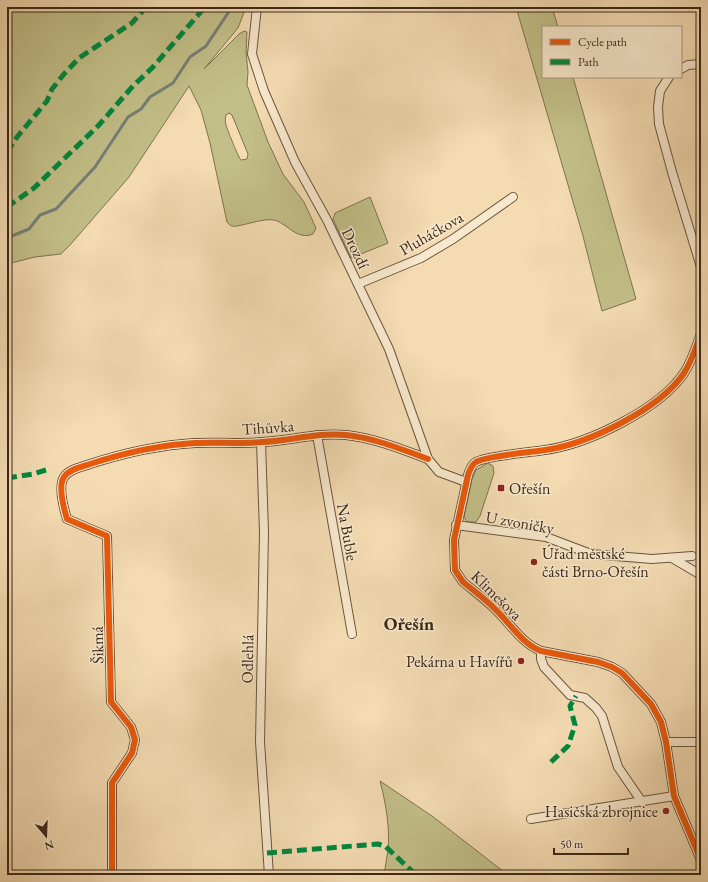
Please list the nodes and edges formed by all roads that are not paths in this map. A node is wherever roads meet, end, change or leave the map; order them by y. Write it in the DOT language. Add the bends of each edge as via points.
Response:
graph roads {
  1 [pos="257,7"];
  2 [pos="701,64"];
  3 [pos="682,68"];
  4 [pos="668,78"];
  5 [pos="513,197"];
  6 [pos="701,267"];
  7 [pos="358,284"];
  8 [pos="701,334"];
  9 [pos="317,435"];
  10 [pos="261,442"];
  11 [pos="108,458"];
  12 [pos="428,459"];
  13 [pos="466,482"];
  14 [pos="456,526"];
  15 [pos="692,556"];
  16 [pos="672,558"];
  17 [pos="701,576"];
  18 [pos="352,634"];
  19 [pos="541,651"];
  20 [pos="666,742"];
  21 [pos="701,742"];
  22 [pos="674,796"];
  23 [pos="642,802"];
  24 [pos="531,819"];
  25 [pos="701,860"];
  26 [pos="112,875"];
  27 [pos="269,875"];
  1 -- 7 [label="street, Drozdí" via="252,54 264,91 295,162"];
  2 -- 3 [label="street"];
  4 -- 6 [label="street" via="660,91 659,124"];
  5 -- 7 [label="street, Pluháčkova" via="421,258"];
  7 -- 12 [label="street, Drozdí" via="389,349"];
  8 -- 13 [label="street, Klimešova" via="694,354 674,386 645,408 598,435 566,446 476,462 471,467"];
  9 -- 10 [label="street, Tihůvka"];
  9 -- 12 [label="street, Tihůvka" via="362,438"];
  9 -- 18 [label="street, Na Buble"];
  10 -- 11 [label="street, Tihůvka" via="193,443"];
  10 -- 27 [label="street, Odlehlá" via="264,532 260,742"];
  11 -- 26 [label="street, Šikmá" via="67,473 63,477 62,486 67,518 107,536 111,702 131,727 135,740 132,753 112,783"];
  12 -- 13 [label="street, Drozdí" via="439,472"];
  13 -- 14 [label="street, Klimešova"];
  14 -- 16 [label="street, U zvoničky" via="546,537 591,554"];
  14 -- 19 [label="street, Klimešova" via="454,565 459,577 495,609 525,641"];
  15 -- 16 [label="street, U zvoničky"];
  16 -- 17 [label="street"];
  19 -- 20 [label="street, Klimešova" via="598,662 622,673 652,704 661,722"];
  19 -- 23 [label="street" via="544,667 570,695 584,698 602,716 618,766"];
  20 -- 21 [label="street"];
  20 -- 22 [label="street, Klimešova"];
  22 -- 23 [label="street"];
  22 -- 25 [label="street, Klimešova"];
  23 -- 24 [label="street"];
}
